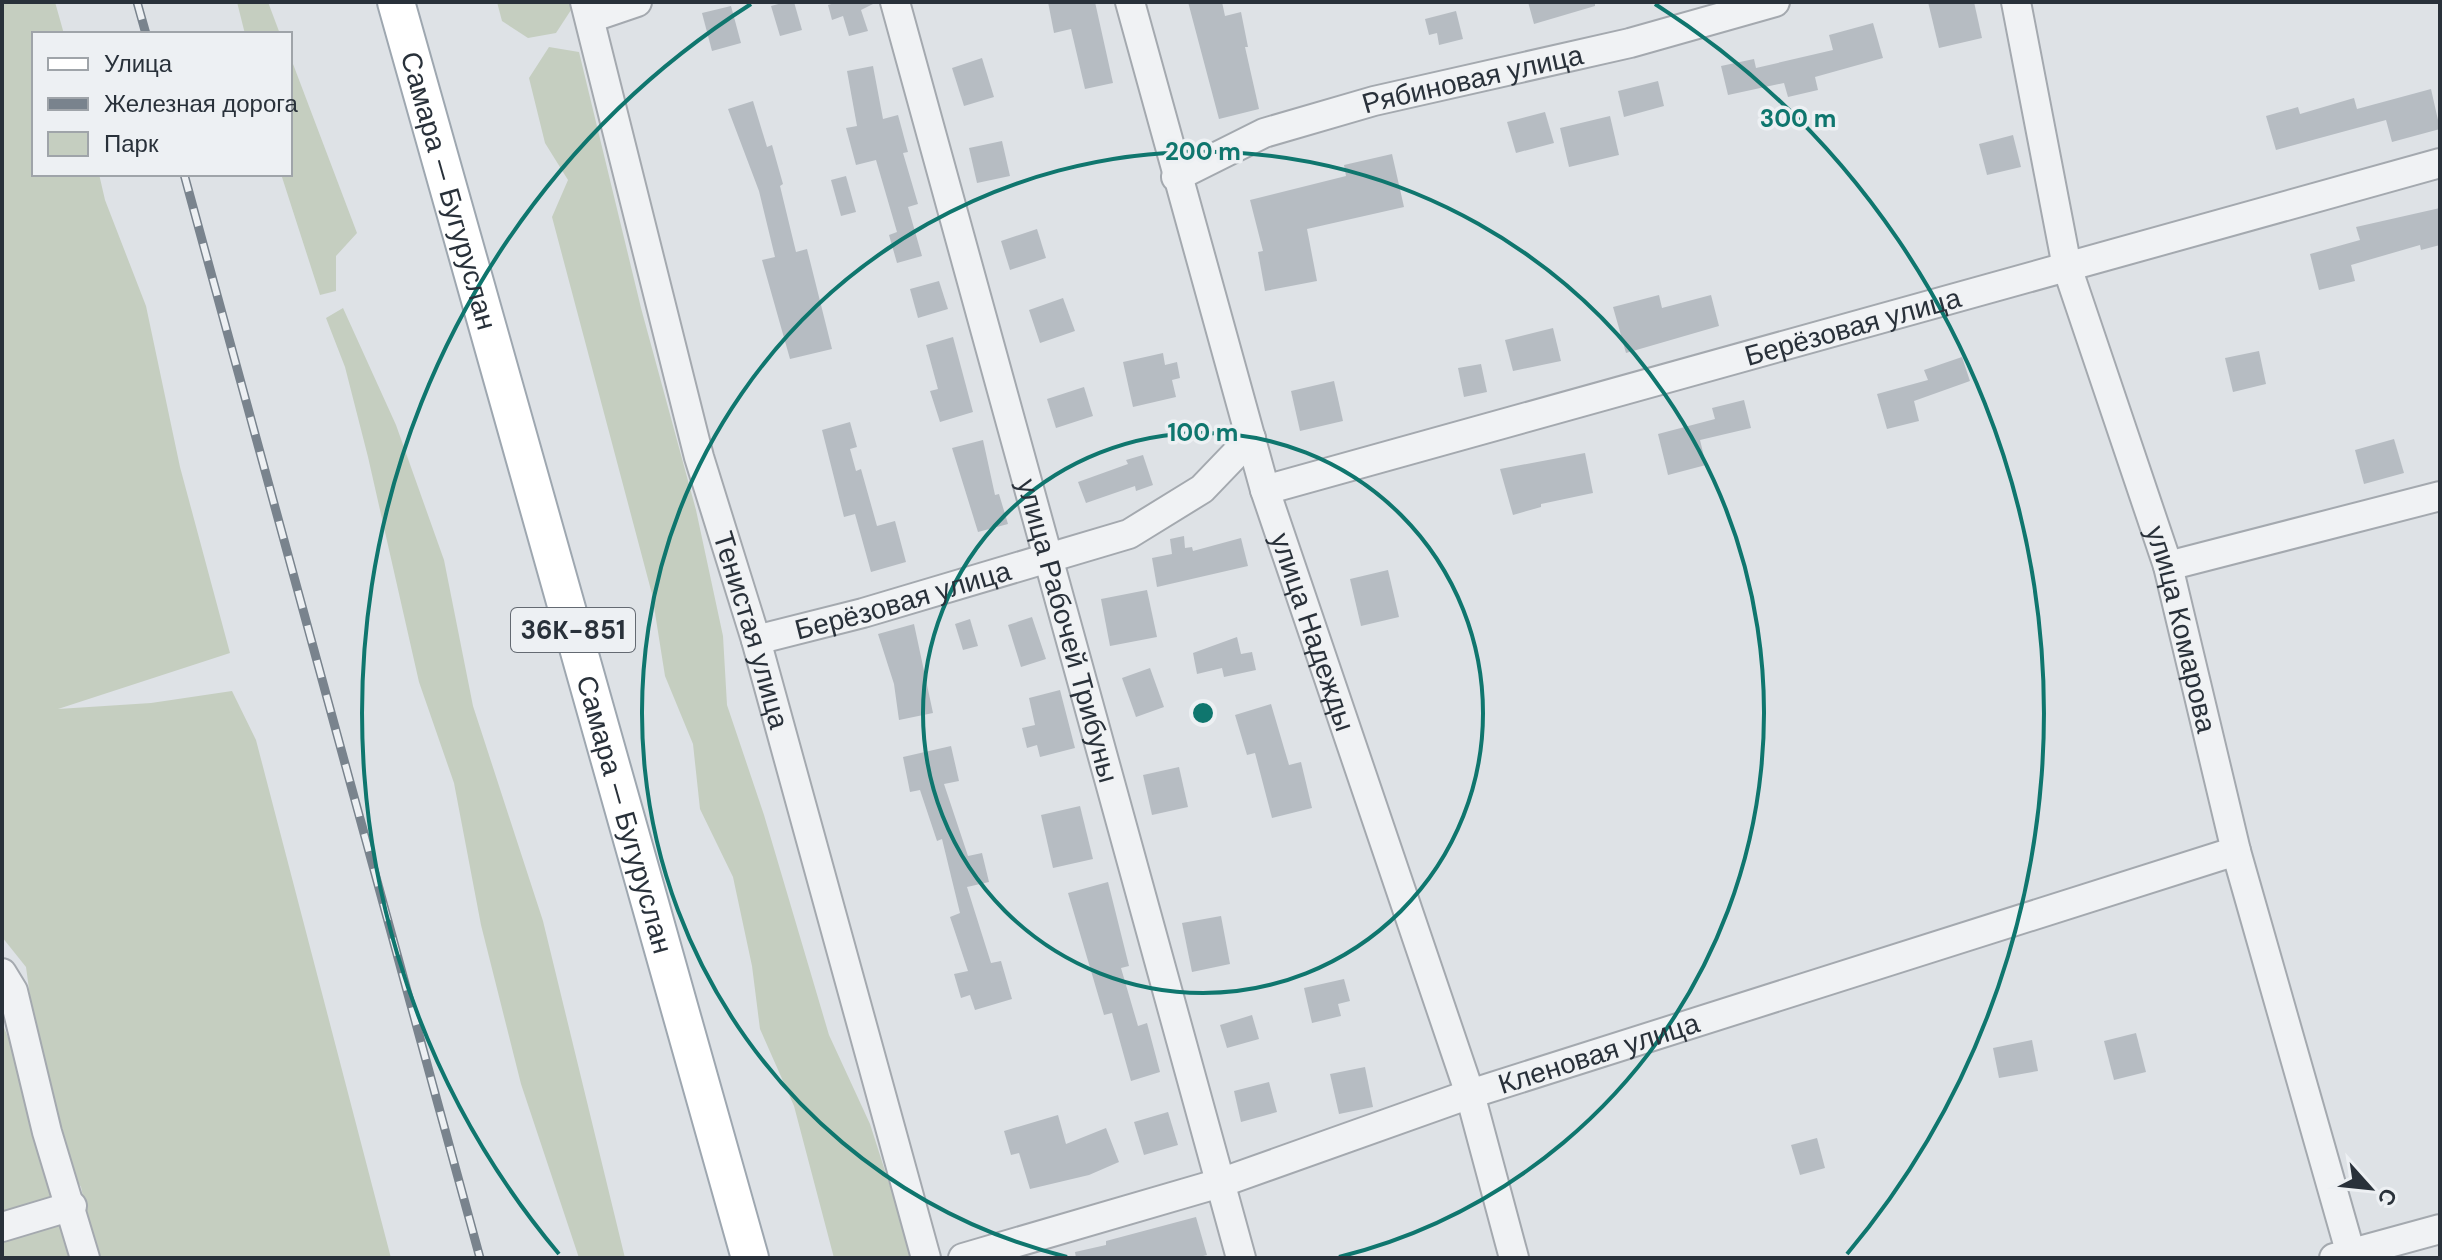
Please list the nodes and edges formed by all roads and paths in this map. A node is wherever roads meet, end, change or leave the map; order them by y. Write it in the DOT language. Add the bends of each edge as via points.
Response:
graph roads {
  1 [pos="396,2"];
  2 [pos="637,2"];
  3 [pos="895,2"];
  4 [pos="1130,2"];
  5 [pos="1775,2"];
  6 [pos="2016,2"];
  7 [pos="588,10"];
  8 [pos="2440,163"];
  9 [pos="1176,177"];
  10 [pos="2067,267"];
  11 [pos="1251,438"];
  12 [pos="1265,490"];
  13 [pos="2440,496"];
  14 [pos="1048,559"];
  15 [pos="2168,566"];
  16 [pos="756,640"];
  17 [pos="2236,851"];
  18 [pos="2,973"];
  19 [pos="1470,1094"];
  20 [pos="1220,1183"];
  21 [pos="72,1206"];
  22 [pos="2,1227"];
  23 [pos="2440,1229"];
  24 [pos="2345,1256"];
  25 [pos="85,1258"];
  26 [pos="750,1258"];
  27 [pos="926,1258"];
  28 [pos="963,1258"];
  29 [pos="1241,1258"];
  30 [pos="1514,1258"];
  1 -- 26 [label="main road, Самара — Бугуруслан / 36К-851"];
  2 -- 7 [label="street"];
  3 -- 14 [label="street, улица Рабочей Трибуны"];
  4 -- 9 [label="street, улица Надежды"];
  5 -- 9 [label="street, Рябиновая улица" via="1264,133"];
  6 -- 10 [label="street, улица Комарова"];
  7 -- 16 [label="street, Тенистая улица" via="699,457"];
  8 -- 10 [label="street, Берёзовая улица"];
  9 -- 11 [label="street, улица Надежды"];
  10 -- 12 [label="street, Берёзовая улица"];
  10 -- 15 [label="street, улица Комарова"];
  11 -- 12 [label="street, улица Надежды"];
  11 -- 14 [label="street, Берёзовая улица" via="1202,489 1129,534"];
  12 -- 19 [label="street, улица Надежды"];
  13 -- 15 [label="street"];
  14 -- 16 [label="street, Берёзовая улица"];
  14 -- 20 [label="street, улица Рабочей Трибуны"];
  15 -- 17 [label="street, улица Комарова"];
  16 -- 27 [label="street, Тенистая улица"];
  17 -- 19 [label="street, Кленовая улица"];
  17 -- 24 [label="street, улица Комарова"];
  18 -- 21 [label="street" via="13,991 47,1132"];
  19 -- 20 [label="street, Кленовая улица"];
  19 -- 30 [label="street, улица Надежды"];
  20 -- 28 [label="street, Кленовая улица"];
  20 -- 29 [label="street, улица Рабочей Трибуны"];
  21 -- 22 [label="street"];
  21 -- 25 [label="street"];
  23 -- 24 [label="street"];
}
